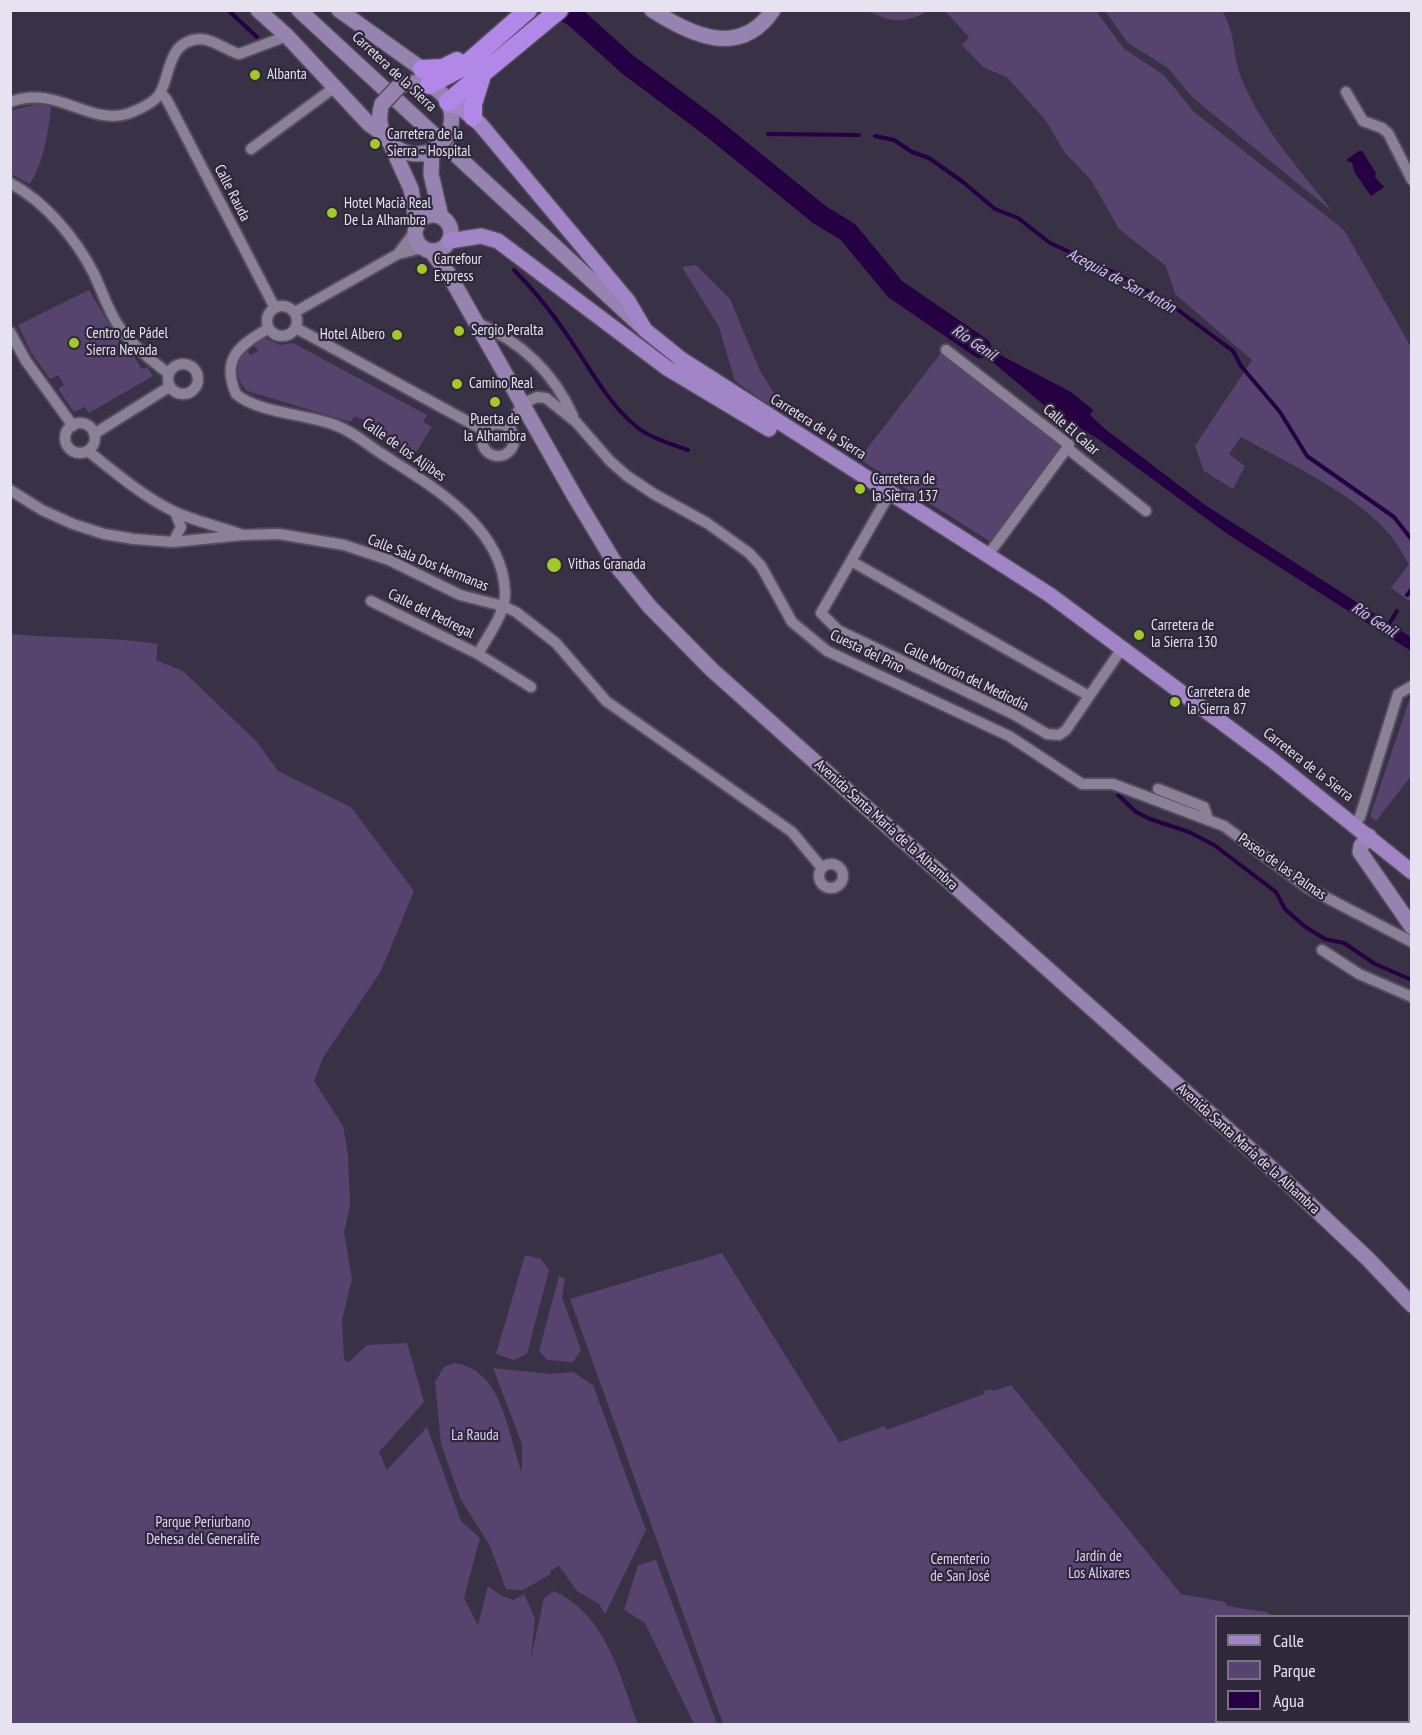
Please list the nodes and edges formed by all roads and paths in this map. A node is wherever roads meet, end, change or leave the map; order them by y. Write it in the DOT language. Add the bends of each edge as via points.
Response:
graph roads {
  1 [pos="258,10"];
  2 [pos="299,10"];
  3 [pos="339,10"];
  4 [pos="519,10"];
  5 [pos="528,10"];
  6 [pos="559,10"];
  7 [pos="652,10"];
  8 [pos="773,10"];
  9 [pos="287,36"];
  10 [pos="475,61"];
  11 [pos="426,79"];
  12 [pos="334,87"];
  13 [pos="1346,92"];
  14 [pos="160,93"];
  15 [pos="10,102"];
  16 [pos="449,104"];
  17 [pos="473,117"];
  18 [pos="387,139"];
  19 [pos="251,149"];
  20 [pos="432,151"];
  21 [pos="1412,180"];
  22 [pos="10,183"];
  23 [pos="441,218"];
  24 [pos="416,228"];
  25 [pos="448,243"];
  26 [pos="427,249"];
  27 [pos="398,254"];
  28 [pos="448,273"];
  29 [pos="275,308"];
  30 [pos="295,312"];
  31 [pos="476,322"];
  32 [pos="269,328"];
  33 [pos="296,328"];
  34 [pos="645,330"];
  35 [pos="10,332"];
  36 [pos="946,350"];
  37 [pos="168,373"];
  38 [pos="170,387"];
  39 [pos="522,404"];
  40 [pos="576,422"];
  41 [pos="73,426"];
  42 [pos="509,428"];
  43 [pos="485,431"];
  44 [pos="94,434"];
  45 [pos="1067,448"];
  46 [pos="88,451"];
  47 [pos="831,456"];
  48 [pos="10,490"];
  49 [pos="890,493"];
  50 [pos="1146,511"];
  51 [pos="175,512"];
  52 [pos="243,535"];
  53 [pos="173,542"];
  54 [pos="988,555"];
  55 [pos="851,561"];
  56 [pos="371,601"];
  57 [pos="503,606"];
  58 [pos="1123,647"];
  59 [pos="478,654"];
  60 [pos="1411,686"];
  61 [pos="531,687"];
  62 [pos="1089,696"];
  63 [pos="1158,789"];
  64 [pos="1208,819"];
  65 [pos="1354,824"];
  66 [pos="1369,836"];
  67 [pos="822,868"];
  68 [pos="1412,872"];
  69 [pos="1412,927"];
  70 [pos="1412,942"];
  71 [pos="1322,950"];
  72 [pos="1412,997"];
  73 [pos="1409,1302"];
  1 -- 9 [label="street"];
  2 -- 34 [label="street, Carretera de la Sierra"];
  3 -- 11 [label="street"];
  4 -- 10 [label="highway"];
  5 -- 10 [label="highway"];
  6 -- 10 [label="highway"];
  7 -- 8 [label="street" via="687,32 718,39 753,30"];
  9 -- 12 [label="street"];
  9 -- 14 [label="street" via="239,54 211,41 190,41 172,59"];
  10 -- 11 [label="highway" via="452,74"];
  10 -- 16 [label="highway"];
  10 -- 17 [label="highway"];
  11 -- 16 [label="street"];
  11 -- 18 [label="street, bridge" via="399,86 389,93 379,117"];
  12 -- 18 [label="street"];
  12 -- 19 [label="street"];
  13 -- 21 [label="street" via="1363,121 1388,133"];
  14 -- 15 [label="street" via="141,109 109,116 56,99 35,97"];
  14 -- 29 [label="street, Calle Rauda"];
  16 -- 17 [label="main road"];
  16 -- 20 [label="street, bridge" via="449,132"];
  17 -- 34 [label="main road" via="628,301"];
  18 -- 20 [label="street" via="409,154"];
  18 -- 24 [label="street" via="411,189"];
  20 -- 23 [label="street" via="431,180"];
  22 -- 37 [label="street" via="24,190 67,232 82,252 117,323 133,344"];
  23 -- 24 [label="street" via="427,217"];
  23 -- 25 [label="street" via="450,228"];
  24 -- 26 [label="street" via="416,238"];
  24 -- 27 [label="street"];
  25 -- 26 [label="street" via="441,249"];
  25 -- 28 [label="street, Avenida Santa María de la Alhambra"];
  25 -- 47 [label="main road" via="481,236 498,241 675,374 785,438"];
  26 -- 27 [label="street"];
  26 -- 28 [label="street, Avenida Santa María de la Alhambra"];
  27 -- 30 [label="street"];
  28 -- 31 [label="street, Avenida Santa María de la Alhambra"];
  29 -- 30 [label="street" via="288,306"];
  29 -- 32 [label="street" via="267,319"];
  30 -- 33 [label="street"];
  31 -- 39 [label="street, Avenida Santa María de la Alhambra"];
  31 -- 40 [label="street, Cuesta del Pino" via="508,336 532,358 555,383"];
  32 -- 33 [label="street" via="285,336"];
  32 -- 57 [label="street, Calle de los Aljibes" via="234,355 230,374 236,394 256,405 312,417 354,432 446,498 470,519 496,557 506,592"];
  33 -- 43 [label="street"];
  34 -- 47 [label="main road, Carretera de la Sierra" via="718,385"];
  35 -- 41 [label="street"];
  36 -- 45 [label="street, Calle El Calar" via="1069,445"];
  37 -- 38 [label="street"];
  37 -- 38 [label="street" via="175,365 185,363 198,378 195,388 187,393 177,393"];
  38 -- 44 [label="street"];
  39 -- 40 [label="street, Cuesta del Pino" via="537,397 546,398"];
  39 -- 42 [label="street"];
  39 -- 73 [label="street, Avenida Santa María de la Alhambra" via="616,565 650,607 712,670 1226,1128"];
  40 -- 64 [label="street, Cuesta del Pino" via="627,476 749,553 761,566 792,622 827,651 1010,736 1082,784 1113,784"];
  41 -- 44 [label="street" via="86,425"];
  41 -- 46 [label="street" via="66,436 69,447 79,453"];
  42 -- 43 [label="street" via="494,424"];
  42 -- 43 [label="street" via="514,442 510,451 500,456 486,450 482,440"];
  44 -- 46 [label="street" via="95,442"];
  45 -- 50 [label="street, Calle El Calar"];
  45 -- 54 [label="street"];
  46 -- 51 [label="street" via="125,482"];
  47 -- 49 [label="main road, Carretera de la Sierra"];
  48 -- 53 [label="street, Calle Sala Dos Hermanas" via="42,510 104,534"];
  49 -- 54 [label="main road, Carretera de la Sierra"];
  49 -- 55 [label="street"];
  51 -- 52 [label="street"];
  51 -- 53 [label="street" via="181,528"];
  52 -- 53 [label="street, Calle Sala Dos Hermanas"];
  52 -- 57 [label="street, Calle Sala Dos Hermanas" via="279,534 344,545 389,560 460,595"];
  54 -- 58 [label="main road, Carretera de la Sierra"];
  55 -- 62 [label="street"];
  55 -- 62 [label="street, Calle Morrón del Mediodía" via="821,613 854,640 1013,714 1047,734 1059,735 1066,730"];
  56 -- 59 [label="street, Calle del Pedregal"];
  57 -- 59 [label="street, Calle del Pedregal"];
  57 -- 67 [label="street, Calle Sala Dos Hermanas" via="555,643 606,701 792,832"];
  58 -- 62 [label="street, Calle Morrón del Mediodía"];
  58 -- 65 [label="main road, Carretera de la Sierra"];
  59 -- 61 [label="street, Calle del Pedregal"];
  60 -- 65 [label="street" via="1398,694"];
  63 -- 64 [label="street, Paseo de las Palmas" via="1204,807"];
  64 -- 70 [label="street, Paseo de las Palmas" via="1245,840 1318,895"];
  65 -- 66 [label="main road, Carretera de la Sierra"];
  66 -- 68 [label="main road, Carretera de la Sierra"];
  66 -- 69 [label="street" via="1360,852"];
  71 -- 72 [label="street" via="1359,974"];
}
